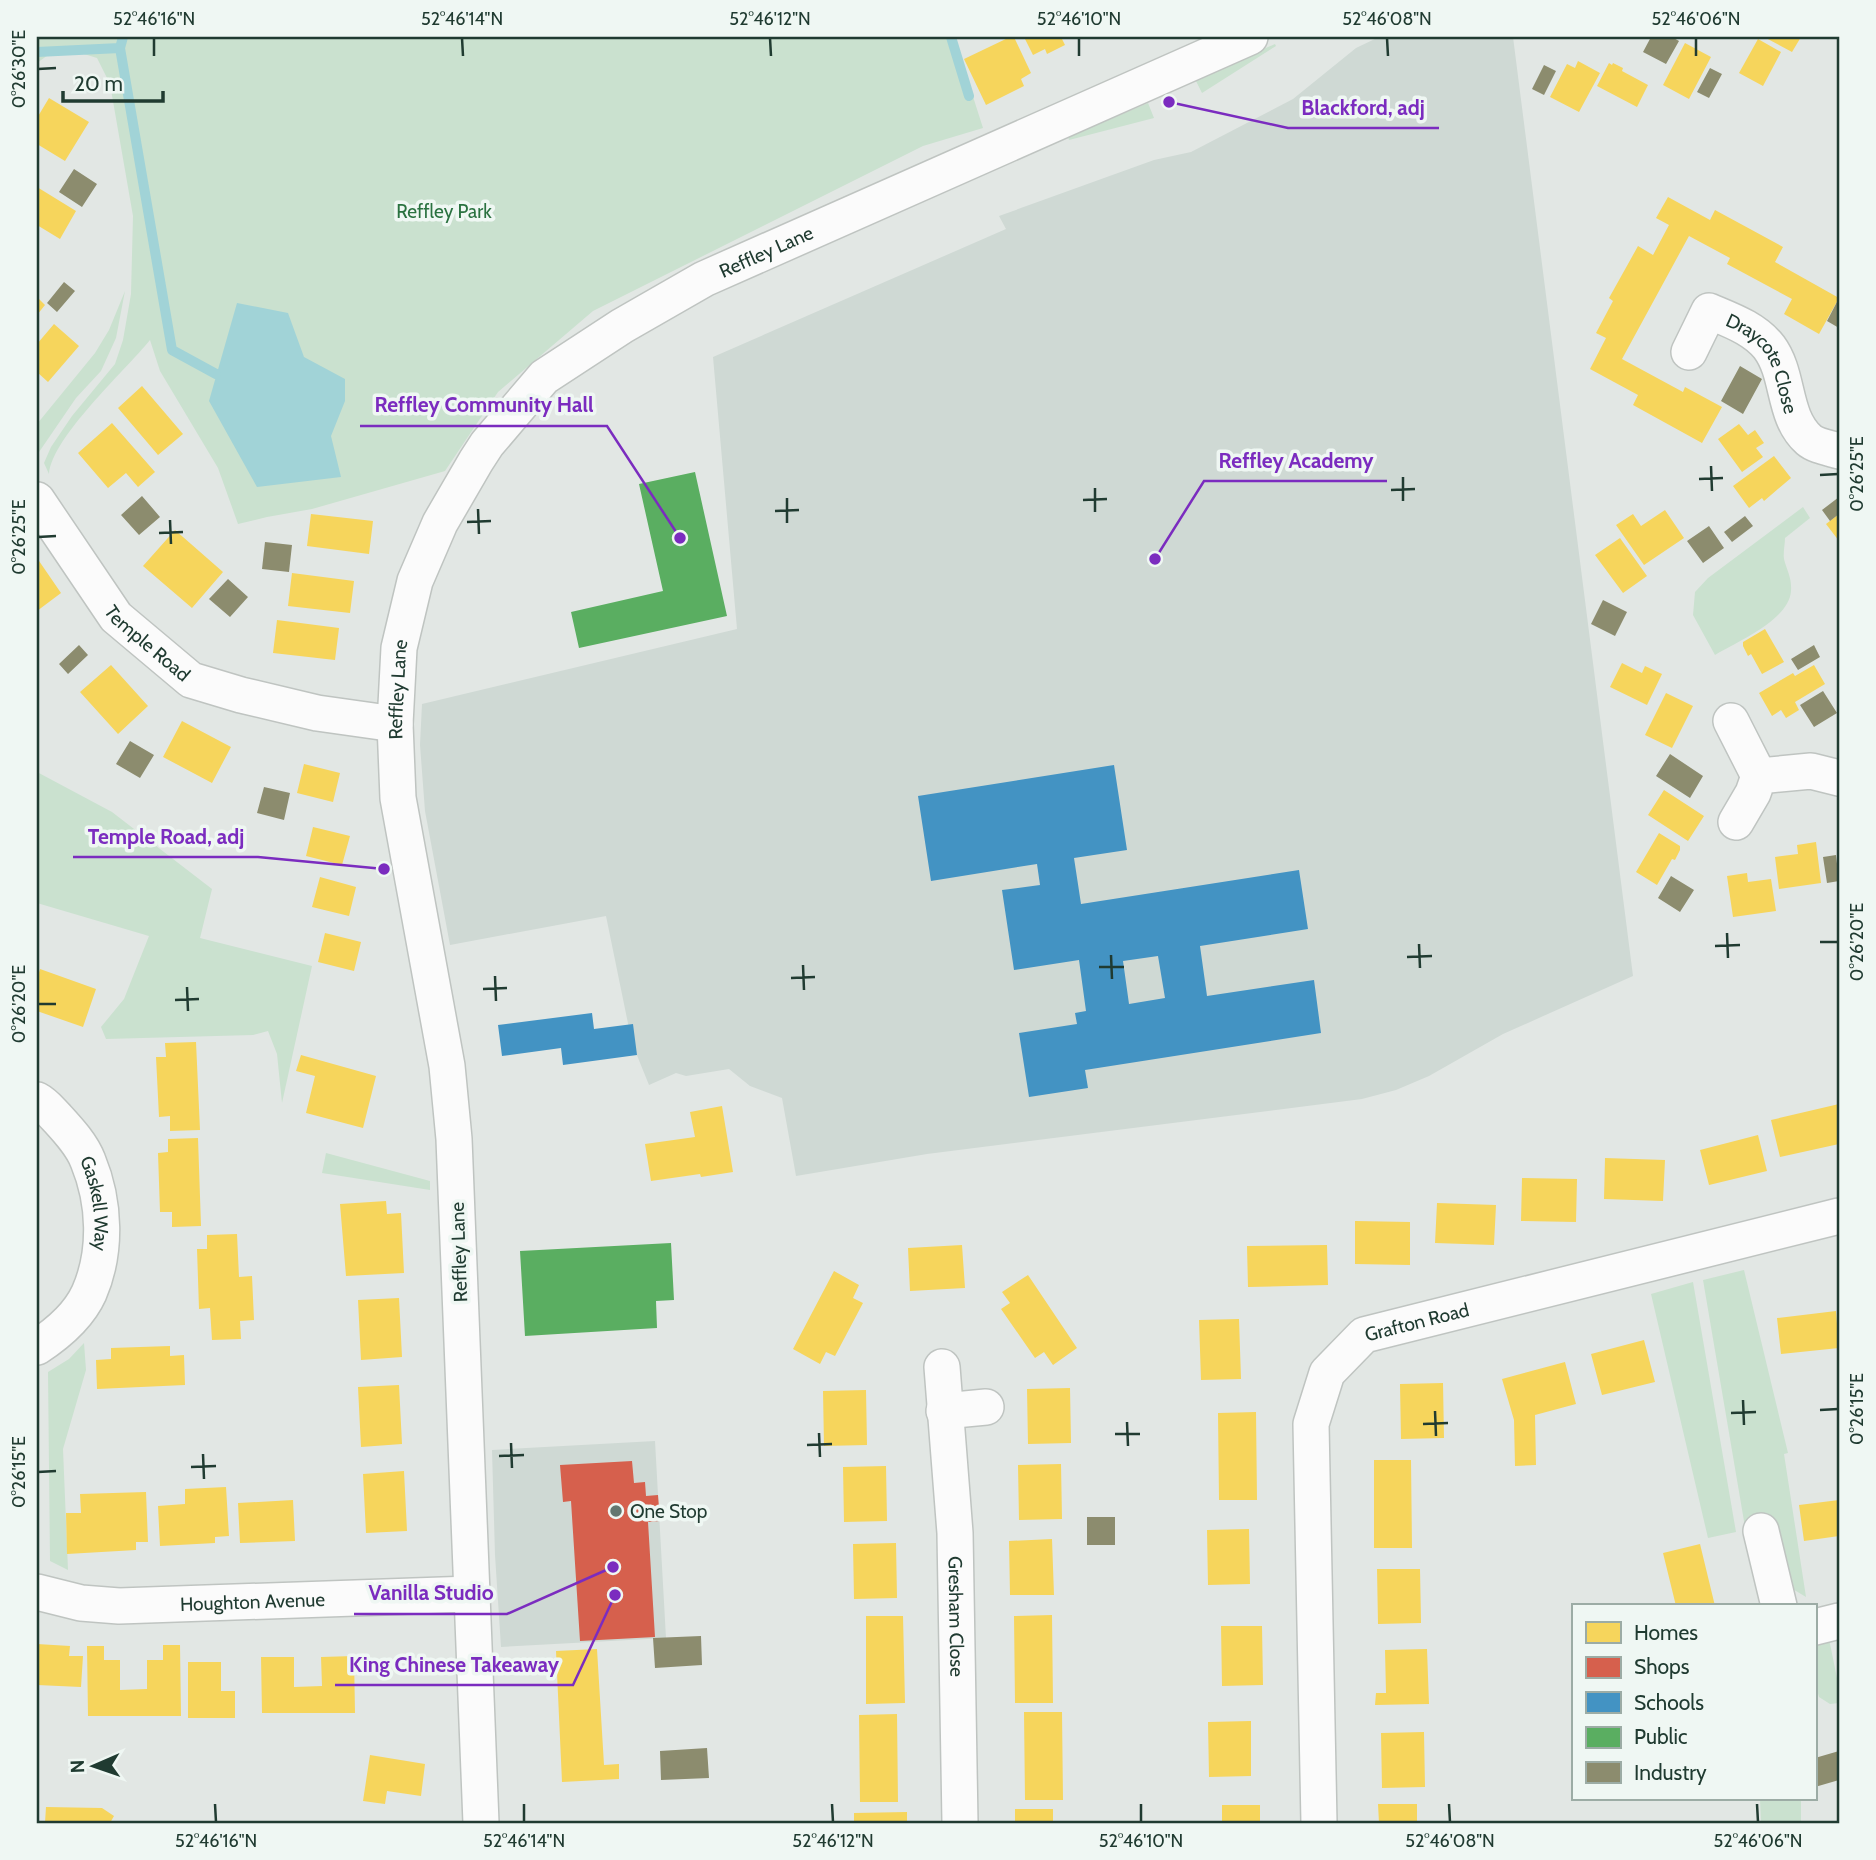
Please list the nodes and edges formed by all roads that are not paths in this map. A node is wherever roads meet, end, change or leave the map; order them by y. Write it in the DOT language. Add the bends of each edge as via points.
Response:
graph roads {
  1 [pos="1250,37"];
  2 [pos="1689,352"];
  3 [pos="1839,451"];
  4 [pos="37,500"];
  5 [pos="1731,721"];
  6 [pos="395,724"];
  7 [pos="1759,776"];
  8 [pos="1839,778"];
  9 [pos="1736,821"];
  10 [pos="37,1100"];
  11 [pos="1839,1216"];
  12 [pos="37,1346"];
  13 [pos="942,1367"];
  14 [pos="986,1407"];
  15 [pos="944,1412"];
  16 [pos="1761,1531"];
  17 [pos="37,1592"];
  18 [pos="471,1594"];
  19 [pos="1779,1604"];
  20 [pos="1839,1621"];
  21 [pos="1816,1627"];
  22 [pos="481,1823"];
  23 [pos="960,1823"];
  24 [pos="1319,1823"];
  1 -- 6 [label="street, Reffley Lane" via="705,279 544,377 487,444 440,523 415,582 399,648"];
  2 -- 3 [label="street, Draycote Close" via="1709,311 1749,330 1769,348 1785,382 1791,416 1810,442"];
  4 -- 6 [label="street, Temple Road" via="116,617 191,680 317,713"];
  5 -- 7 [label="street"];
  6 -- 18 [label="street, Reffley Lane" via="398,797 447,1066 454,1139"];
  7 -- 8 [label="street" via="1811,771"];
  7 -- 9 [label="street"];
  10 -- 12 [label="street, Gaskell Way" via="69,1130 88,1159 102,1230 88,1294 68,1322"];
  11 -- 24 [label="street, Grafton Road" via="1364,1335 1327,1373 1311,1424"];
  13 -- 15 [label="street, Gresham Close"];
  14 -- 15 [label="street"];
  15 -- 23 [label="street, Gresham Close" via="955,1533"];
  16 -- 19 [label="street"];
  17 -- 18 [label="street, Houghton Avenue" via="119,1606"];
  18 -- 22 [label="street, Reffley Lane"];
  20 -- 21 [label="street"];
}
